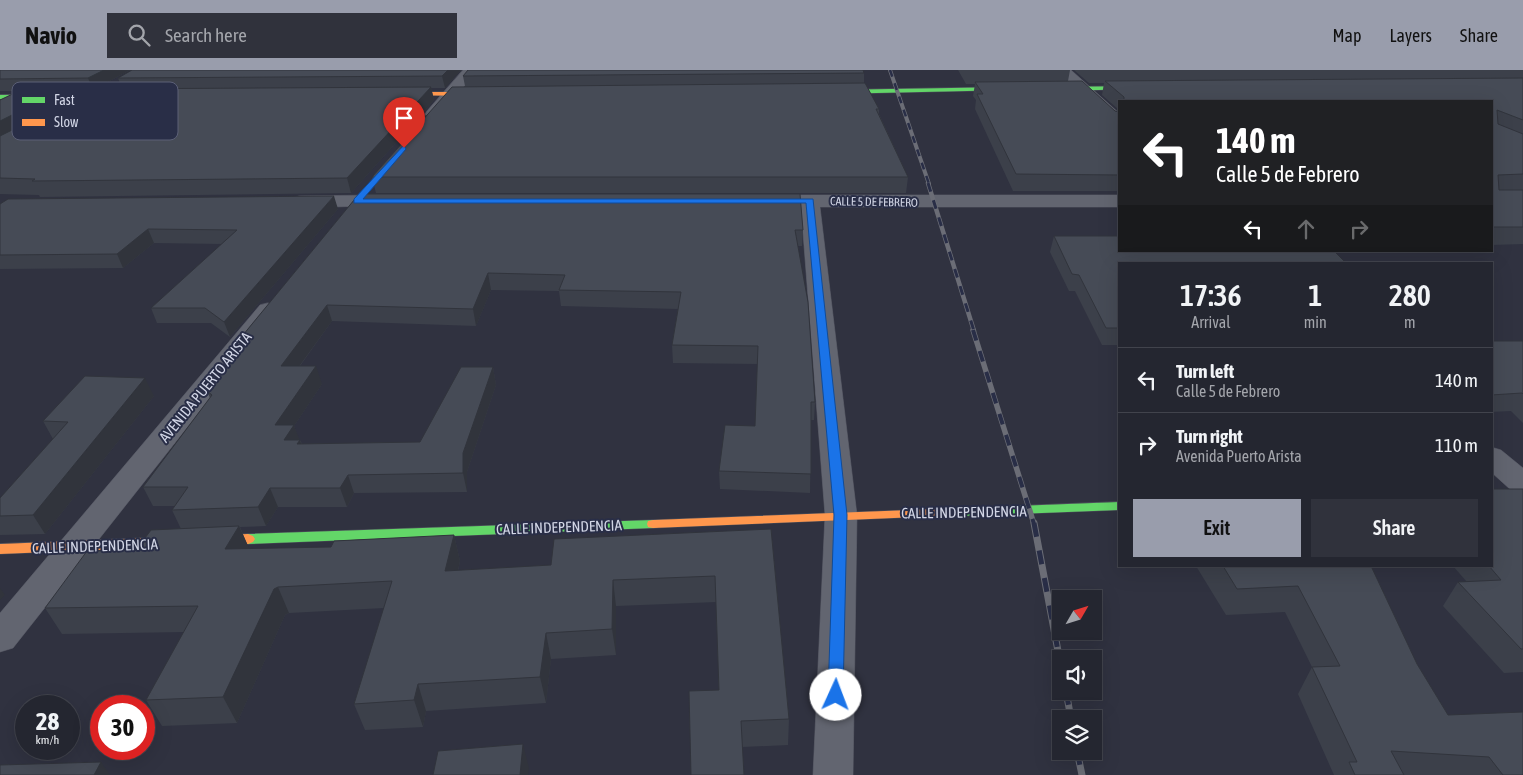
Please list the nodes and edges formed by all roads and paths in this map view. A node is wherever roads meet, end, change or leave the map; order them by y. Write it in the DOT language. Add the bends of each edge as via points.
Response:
graph roads {
  1 [pos="471,70"];
  2 [pos="1063,70"];
  3 [pos="1082,88"];
  4 [pos="1150,88"];
  5 [pos="1024,89"];
  6 [pos="1043,89"];
  7 [pos="819,92"];
  8 [pos="382,94"];
  9 [pos="450,94"];
  10 [pos="490,94"];
  11 [pos="1118,121"];
  12 [pos="419,130"];
  13 [pos="376,180"];
  14 [pos="357,201"];
  15 [pos="406,201"];
  16 [pos="741,201"];
  17 [pos="810,201"];
  18 [pos="1118,201"];
  19 [pos="278,202"];
  20 [pos="338,224"];
  21 [pos="282,293"];
  22 [pos="1493,458"];
  23 [pos="1523,484"];
  24 [pos="1493,486"];
  25 [pos="1118,506"];
  26 [pos="840,515"];
  27 [pos="74,546"];
  28 [pos="0,549"];
  29 [pos="0,638"];
  30 [pos="833,775"];
  1 -- 9 [label="street"];
  2 -- 3 [label="street"];
  3 -- 4 [label="street"];
  3 -- 6 [label="street"];
  3 -- 11 [label="street"];
  5 -- 7 [label="street"];
  8 -- 9 [label="street"];
  9 -- 10 [label="street"];
  9 -- 12 [label="street"];
  13 -- 14 [label="street"];
  14 -- 15 [label="street"];
  14 -- 19 [label="street"];
  14 -- 20 [label="street"];
  16 -- 17 [label="street, CALLE 5 DE FEBRERO"];
  17 -- 18 [label="street, CALLE 5 DE FEBRERO"];
  17 -- 26 [label="street"];
  21 -- 27 [label="street, AVENIDA PUERTO ARISTA"];
  22 -- 23 [label="street"];
  23 -- 24 [label="street"];
  25 -- 26 [label="street, CALLE INDEPENDENCIA"];
  26 -- 27 [label="street, CALLE INDEPENDENCIA"];
  26 -- 30 [label="street"];
  27 -- 28 [label="street, CALLE INDEPENDENCIA"];
  27 -- 29 [label="street, AVENIDA PUERTO ARISTA"];
}
